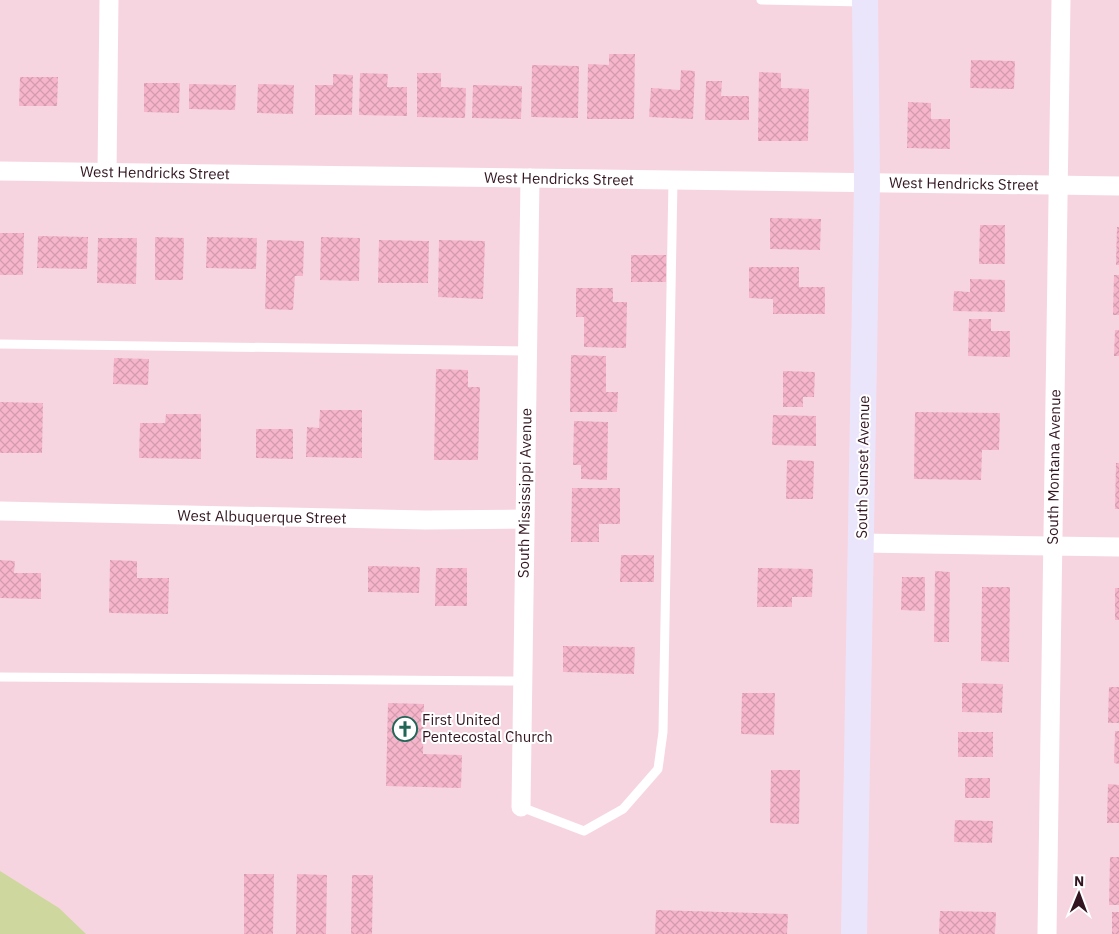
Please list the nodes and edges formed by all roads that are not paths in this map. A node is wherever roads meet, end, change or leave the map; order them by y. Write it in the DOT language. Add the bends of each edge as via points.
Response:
graph roads {
  1 [pos="109,0"];
  2 [pos="762,0"];
  3 [pos="1061,0"];
  4 [pos="865,1"];
  5 [pos="0,170"];
  6 [pos="108,172"];
  7 [pos="530,178"];
  8 [pos="673,180"];
  9 [pos="867,183"];
  10 [pos="1059,186"];
  11 [pos="1119,186"];
  12 [pos="0,344"];
  13 [pos="527,351"];
  14 [pos="0,511"];
  15 [pos="524,519"];
  16 [pos="862,543"];
  17 [pos="1053,546"];
  18 [pos="1119,547"];
  19 [pos="0,678"];
  20 [pos="522,681"];
  21 [pos="521,807"];
  22 [pos="854,934"];
  23 [pos="1047,934"];
  1 -- 6 [label="street"];
  2 -- 4 [label="lane"];
  3 -- 10 [label="street, South Montana Avenue"];
  4 -- 9 [label="main road, South Sunset Avenue"];
  5 -- 6 [label="street, West Hendricks Street"];
  6 -- 7 [label="street, West Hendricks Street"];
  7 -- 8 [label="street, West Hendricks Street"];
  7 -- 13 [label="street, South Mississippi Avenue"];
  8 -- 9 [label="street, West Hendricks Street"];
  8 -- 21 [label="lane" via="663,732 658,769 623,809 584,831"];
  9 -- 10 [label="street, West Hendricks Street"];
  9 -- 16 [label="main road, South Sunset Avenue"];
  10 -- 11 [label="street, West Hendricks Street"];
  10 -- 17 [label="street, South Montana Avenue"];
  12 -- 13 [label="lane"];
  13 -- 15 [label="street, South Mississippi Avenue"];
  14 -- 15 [label="street, West Albuquerque Street"];
  15 -- 20 [label="street, South Mississippi Avenue"];
  16 -- 17 [label="street"];
  16 -- 22 [label="main road, South Sunset Avenue"];
  17 -- 18 [label="street"];
  17 -- 23 [label="street, South Montana Avenue"];
  19 -- 20 [label="lane"];
  20 -- 21 [label="street, South Mississippi Avenue"];
}
